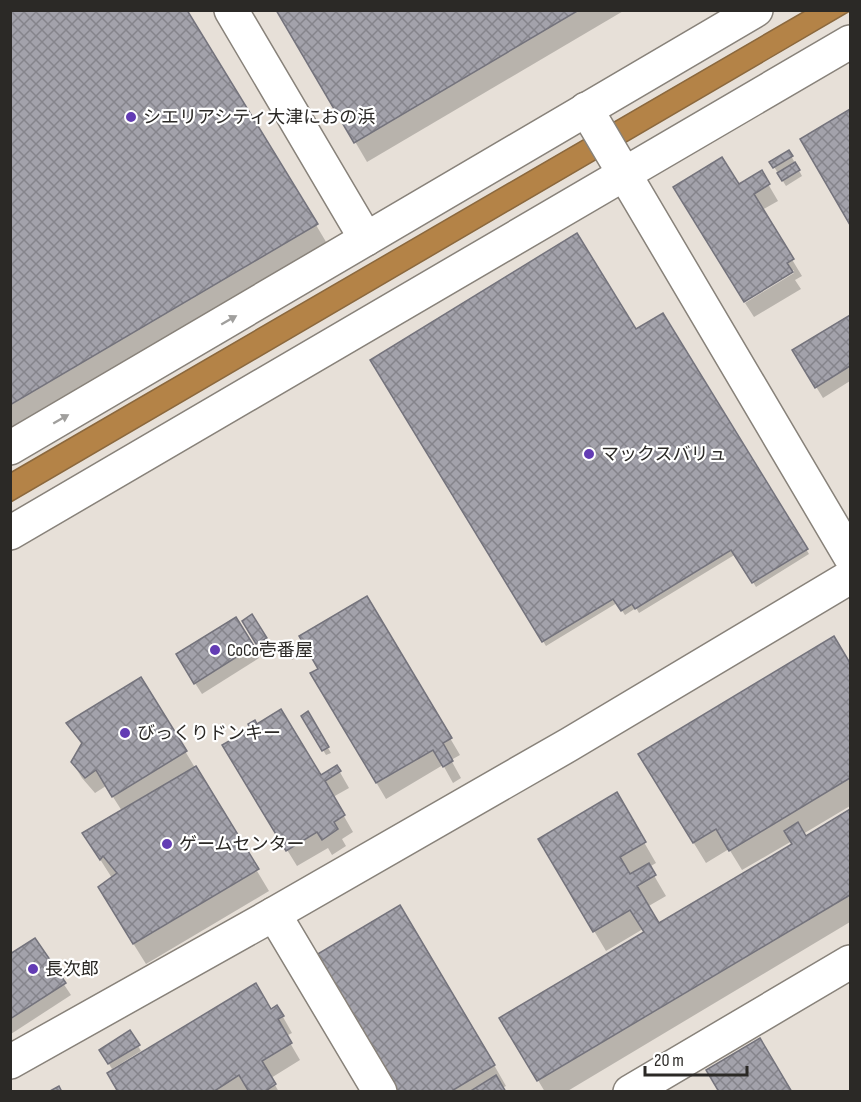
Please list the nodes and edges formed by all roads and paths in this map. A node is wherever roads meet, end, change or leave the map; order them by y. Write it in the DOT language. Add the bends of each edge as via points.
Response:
graph roads {
  1 [pos="231,10"];
  2 [pos="756,10"];
  3 [pos="850,42"];
  4 [pos="592,118"];
  5 [pos="620,164"];
  6 [pos="366,240"];
  7 [pos="10,448"];
  8 [pos="10,533"];
  9 [pos="850,556"];
  10 [pos="850,577"];
  11 [pos="274,914"];
  12 [pos="850,962"];
  13 [pos="10,1062"];
  14 [pos="380,1092"];
  15 [pos="630,1092"];
  1 -- 6 [label="street"];
  2 -- 4 [label="street"];
  3 -- 5 [label="street"];
  4 -- 5 [label="street"];
  4 -- 6 [label="street"];
  5 -- 8 [label="street"];
  5 -- 9 [label="street"];
  7 -- 6 [label="street, one-way"];
  10 -- 11 [label="street"];
  11 -- 13 [label="street"];
  11 -- 14 [label="street"];
  12 -- 15 [label="street"];
}
